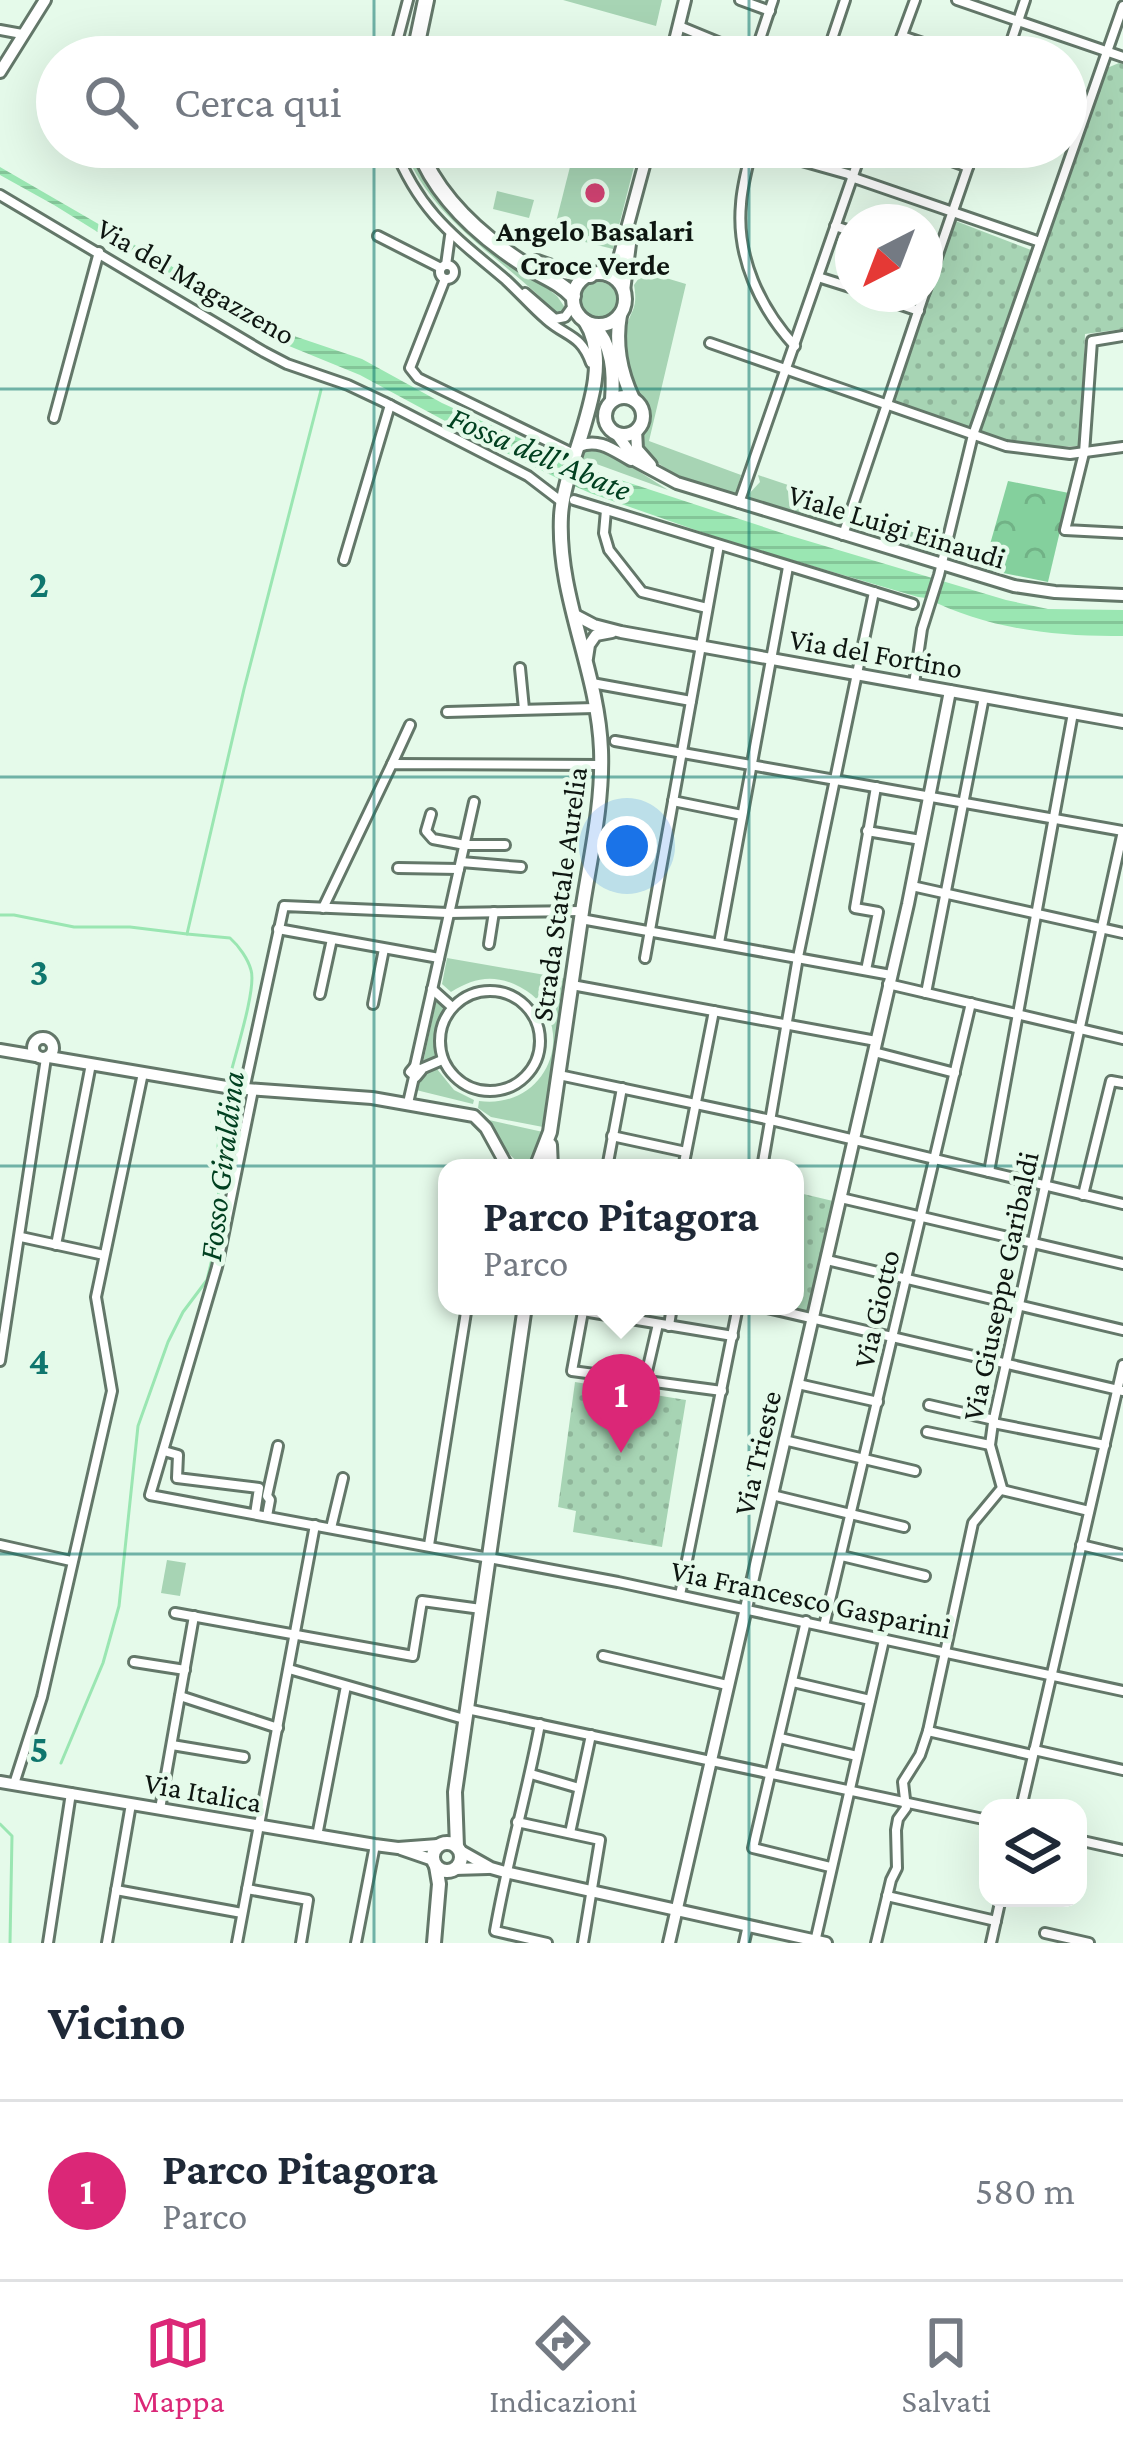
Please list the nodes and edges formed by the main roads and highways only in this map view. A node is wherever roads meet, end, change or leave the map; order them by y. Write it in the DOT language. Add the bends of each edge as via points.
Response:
graph roads {
  1 [pos="429,0"];
  2 [pos="422,36"];
  3 [pos="429,168"];
  4 [pos="435,168"];
  5 [pos="598,275"];
  6 [pos="573,301"];
  7 [pos="620,315"];
  8 [pos="588,323"];
  9 [pos="595,374"];
  10 [pos="633,399"];
  11 [pos="612,400"];
  12 [pos="610,425"];
  13 [pos="575,452"];
  14 [pos="550,1132"];
  15 [pos="540,1159"];
  16 [pos="551,1159"];
  17 [pos="524,1315"];
  18 [pos="455,1792"];
  19 [pos="439,1845"];
  20 [pos="458,1849"];
  21 [pos="434,1863"];
  22 [pos="454,1869"];
  23 [pos="437,1923"];
  24 [pos="434,1943"];
  1 -- 2 [label="highway"];
  3 -- 6 [label="highway" via="457,210"];
  4 -- 5 [label="highway" via="458,200 539,265"];
  5 -- 6 [label="main road" via="578,283"];
  5 -- 7 [label="main road" via="624,291"];
  6 -- 8 [label="main road"];
  7 -- 8 [label="main road"];
  7 -- 10 [label="main road" via="621,367"];
  8 -- 9 [label="main road"];
  8 -- 11 [label="main road" via="608,346"];
  9 -- 12 [label="main road"];
  9 -- 13 [label="main road, Strada Statale Aurelia"];
  10 -- 11 [label="main road"];
  10 -- 12 [label="main road" via="642,412 636,430"];
  11 -- 12 [label="main road"];
  12 -- 13 [label="main road"];
  13 -- 14 [label="main road, Strada Statale Aurelia" via="562,568 592,683 602,765"];
  14 -- 15 [label="main road, Strada Statale Aurelia"];
  14 -- 16 [label="main road, Strada Statale Aurelia"];
  17 -- 18 [label="main road"];
  18 -- 19 [label="main road"];
  18 -- 20 [label="main road"];
  19 -- 20 [label="main road"];
  19 -- 21 [label="main road"];
  20 -- 22 [label="main road"];
  21 -- 22 [label="main road"];
  21 -- 23 [label="main road"];
  22 -- 23 [label="main road"];
  23 -- 24 [label="main road"];
}
